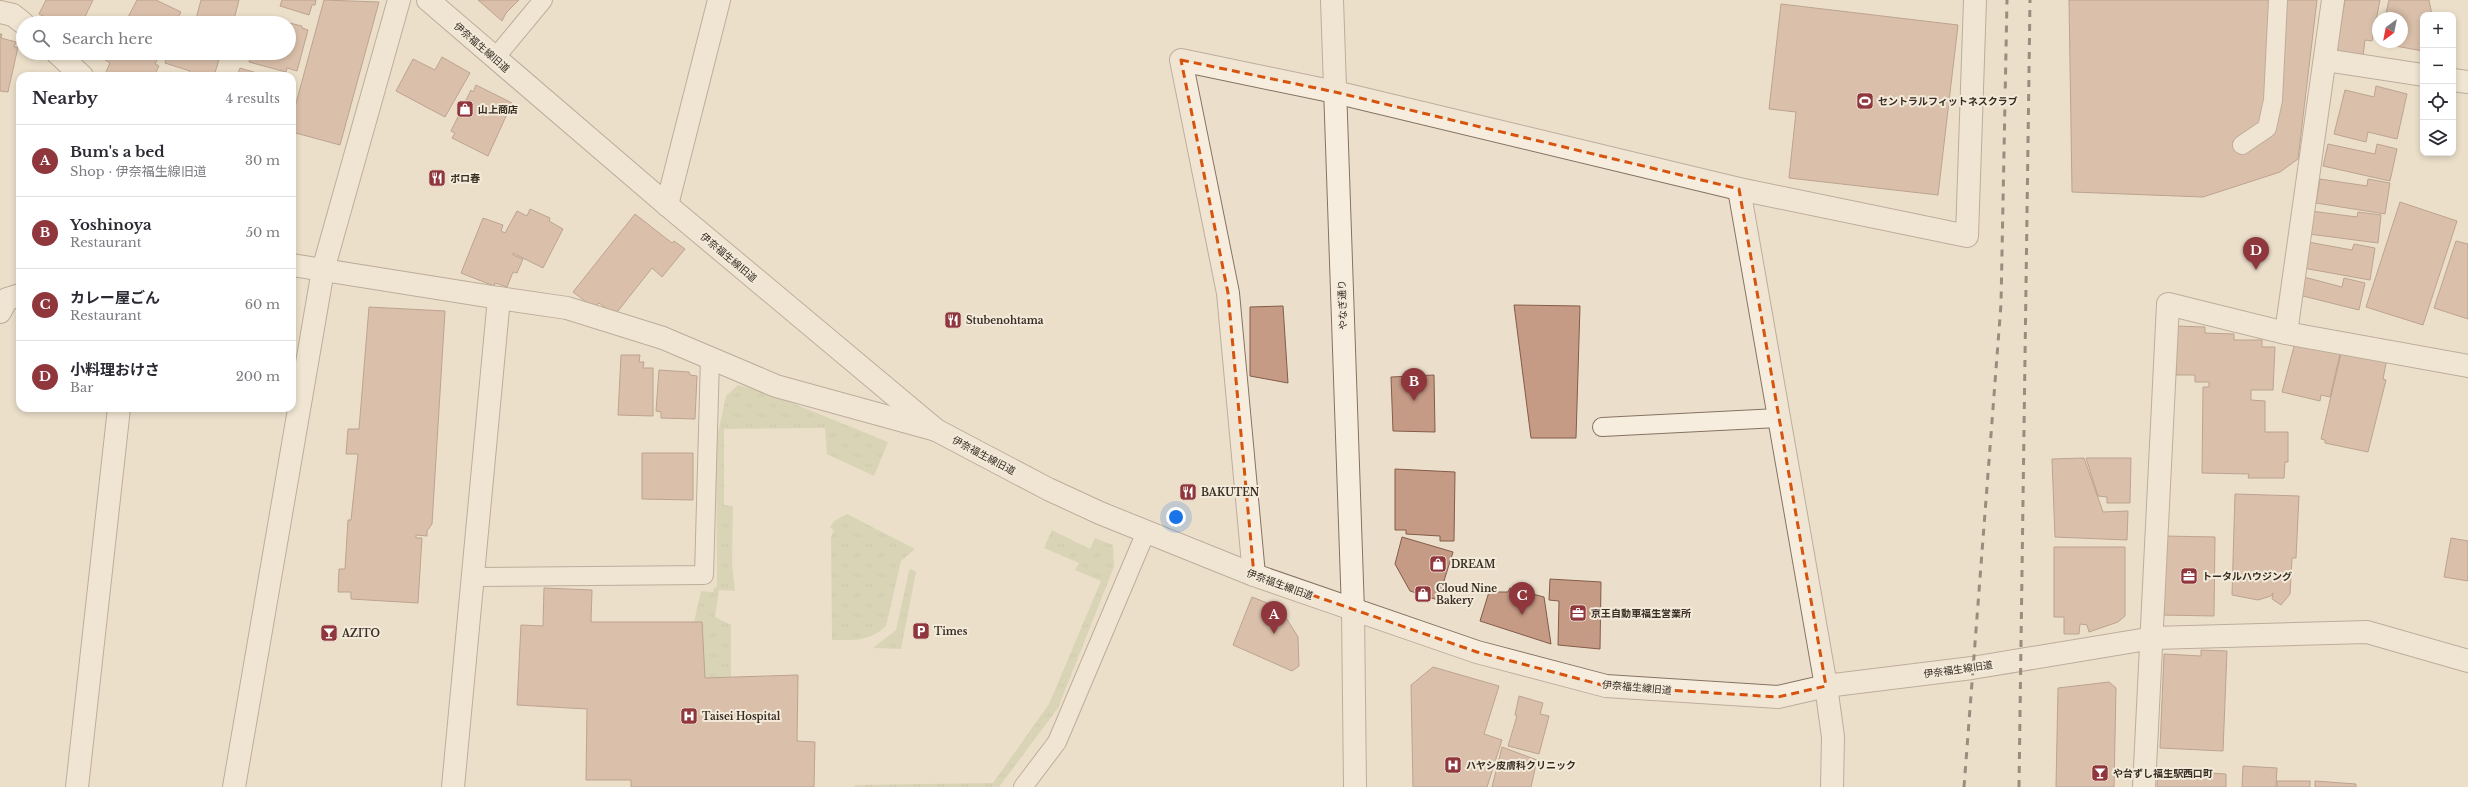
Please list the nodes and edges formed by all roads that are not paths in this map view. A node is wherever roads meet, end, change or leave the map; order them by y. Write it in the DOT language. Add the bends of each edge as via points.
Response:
graph roads {
  1 [pos="399,0"];
  2 [pos="428,0"];
  3 [pos="544,0"];
  4 [pos="719,0"];
  5 [pos="1332,0"];
  6 [pos="1975,0"];
  7 [pos="2278,0"];
  8 [pos="2333,0"];
  9 [pos="0,12"];
  10 [pos="16,18"];
  11 [pos="495,58"];
  12 [pos="65,60"];
  13 [pos="2325,60"];
  14 [pos="78,72"];
  15 [pos="2420,75"];
  16 [pos="2456,80"];
  17 [pos="2468,82"];
  18 [pos="1335,92"];
  19 [pos="2242,145"];
  20 [pos="1739,189"];
  21 [pos="667,204"];
  22 [pos="296,266"];
  23 [pos="323,270"];
  24 [pos="16,296"];
  25 [pos="499,298"];
  26 [pos="0,312"];
  27 [pos="2286,333"];
  28 [pos="710,358"];
  29 [pos="2468,366"];
  30 [pos="119,412"];
  31 [pos="1778,418"];
  32 [pos="1602,426"];
  33 [pos="936,430"];
  34 [pos="1146,532"];
  35 [pos="1254,575"];
  36 [pos="473,577"];
  37 [pos="1353,611"];
  38 [pos="2153,638"];
  39 [pos="2468,661"];
  40 [pos="1826,686"];
  41 [pos="77,787"];
  42 [pos="234,787"];
  43 [pos="453,787"];
  44 [pos="1023,787"];
  45 [pos="1355,787"];
  46 [pos="1832,787"];
  47 [pos="2144,787"];
  1 -- 23 [label="street"];
  2 -- 11 [label="street, 伊奈福生線旧道"];
  3 -- 11 [label="lane"];
  4 -- 21 [label="street"];
  5 -- 18 [label="street, やなぎ通り"];
  6 -- 20 [label="street" via="1967,236"];
  7 -- 19 [label="lane" via="2273,100 2267,128"];
  8 -- 13 [label="street"];
  9 -- 10 [label="street"];
  11 -- 21 [label="street, 伊奈福生線旧道"];
  12 -- 14 [label="street"];
  13 -- 15 [label="street"];
  13 -- 27 [label="street"];
  16 -- 17 [label="street"];
  18 -- 20 [label="street"];
  18 -- 35 [label="street" via="1181,60 1228,293"];
  18 -- 37 [label="street, やなぎ通り"];
  20 -- 31 [label="street"];
  21 -- 33 [label="street, 伊奈福生線旧道"];
  22 -- 23 [label="street"];
  23 -- 25 [label="street"];
  23 -- 42 [label="street"];
  24 -- 26 [label="street" via="7,299"];
  25 -- 28 [label="street" via="567,308 663,338"];
  25 -- 36 [label="street"];
  27 -- 29 [label="street"];
  27 -- 38 [label="street" via="2168,304"];
  28 -- 33 [label="street" via="776,386"];
  28 -- 36 [label="lane" via="704,575"];
  30 -- 41 [label="street"];
  31 -- 32 [label="lane"];
  31 -- 40 [label="street"];
  33 -- 34 [label="street, 伊奈福生線旧道" via="1048,489"];
  34 -- 35 [label="street, 伊奈福生線旧道"];
  34 -- 44 [label="lane" via="1057,742"];
  35 -- 37 [label="street, 伊奈福生線旧道"];
  36 -- 43 [label="street"];
  37 -- 40 [label="street, 伊奈福生線旧道" via="1477,652 1606,686 1778,697"];
  37 -- 45 [label="street, やなぎ通り"];
  38 -- 39 [label="street, 伊奈福生線旧道" via="2367,632"];
  38 -- 40 [label="street, 伊奈福生線旧道" via="1979,667"];
  38 -- 47 [label="street"];
  40 -- 46 [label="street" via="1833,737"];
}
